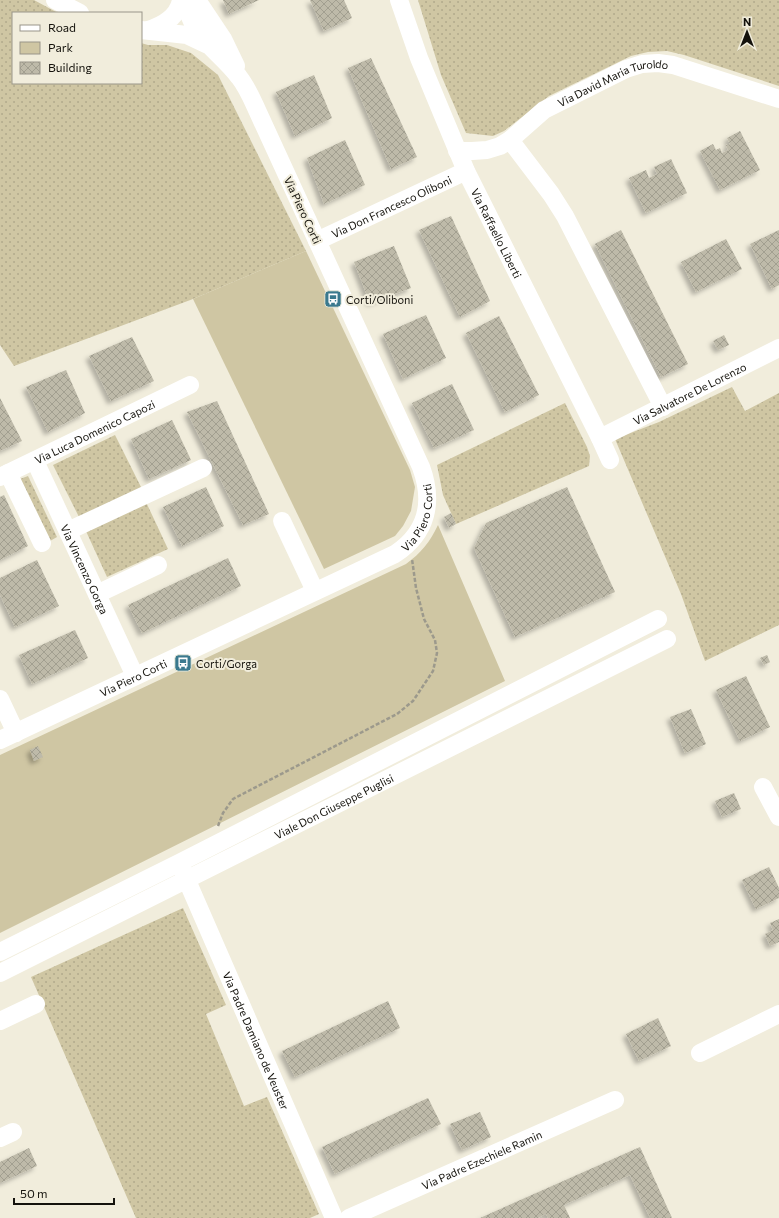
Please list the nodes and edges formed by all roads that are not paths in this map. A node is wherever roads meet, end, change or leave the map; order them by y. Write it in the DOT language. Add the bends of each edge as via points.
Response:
graph roads {
  1 [pos="55,0"];
  2 [pos="181,0"];
  3 [pos="186,0"];
  4 [pos="197,0"];
  5 [pos="399,0"];
  6 [pos="78,12"];
  7 [pos="143,30"];
  8 [pos="206,44"];
  9 [pos="240,78"];
  10 [pos="779,99"];
  11 [pos="510,140"];
  12 [pos="457,151"];
  13 [pos="466,171"];
  14 [pos="317,241"];
  15 [pos="779,348"];
  16 [pos="190,386"];
  17 [pos="663,407"];
  18 [pos="600,438"];
  19 [pos="610,460"];
  20 [pos="35,461"];
  21 [pos="203,468"];
  22 [pos="4,475"];
  23 [pos="282,521"];
  24 [pos="68,531"];
  25 [pos="42,543"];
  26 [pos="158,565"];
  27 [pos="315,591"];
  28 [pos="97,594"];
  29 [pos="658,618"];
  30 [pos="667,639"];
  31 [pos="135,676"];
  32 [pos="538,680"];
  33 [pos="0,699"];
  34 [pos="548,699"];
  35 [pos="8,736"];
  36 [pos="763,787"];
  37 [pos="779,817"];
  38 [pos="179,863"];
  39 [pos="187,879"];
  40 [pos="0,952"];
  41 [pos="0,973"];
  42 [pos="36,1004"];
  43 [pos="779,1014"];
  44 [pos="0,1021"];
  45 [pos="700,1053"];
  46 [pos="615,1100"];
  47 [pos="334,1218"];
  48 [pos="349,1218"];
  1 -- 6 [label="street"];
  2 -- 7 [label="street" via="172,18 158,27"];
  3 -- 8 [label="street, Via Piero Corti" via="193,25"];
  4 -- 9 [label="street, Via Piero Corti" via="230,52"];
  5 -- 12 [label="street, Via Raffaello Liberti" via="419,58"];
  7 -- 8 [label="street" via="187,35"];
  8 -- 9 [label="street, Via Piero Corti" via="223,58"];
  9 -- 14 [label="street, Via Piero Corti"];
  10 -- 11 [label="street, Via David Maria Turoldo" via="673,65 642,64 626,69 544,110"];
  11 -- 12 [label="street, Via David Maria Turoldo" via="487,150"];
  11 -- 17 [label="street" via="565,216"];
  12 -- 13 [label="street, Via Raffaello Liberti"];
  13 -- 14 [label="street, Via Don Francesco Oliboni"];
  13 -- 18 [label="street, Via Raffaello Liberti"];
  14 -- 27 [label="street, Via Piero Corti" via="421,467 427,495 420,530 408,544 394,554"];
  15 -- 17 [label="street, Via Salvatore De Lorenzo"];
  16 -- 20 [label="street, Via Luca Domenico Capozi"];
  17 -- 18 [label="street, Via Salvatore De Lorenzo"];
  18 -- 19 [label="street, Via Raffaello Liberti"];
  20 -- 22 [label="street, Via Luca Domenico Capozi"];
  20 -- 24 [label="street, Via Vincenzo Gorga"];
  21 -- 24 [label="street"];
  22 -- 25 [label="street"];
  23 -- 27 [label="street"];
  24 -- 28 [label="street, Via Vincenzo Gorga"];
  26 -- 28 [label="street"];
  27 -- 31 [label="street, Via Piero Corti"];
  28 -- 31 [label="street, Via Vincenzo Gorga"];
  29 -- 32 [label="street, Viale Don Giuseppe Puglisi"];
  30 -- 34 [label="street, Viale Don Giuseppe Puglisi"];
  31 -- 35 [label="street, Via Piero Corti"];
  32 -- 34 [label="street"];
  32 -- 38 [label="street, Viale Don Giuseppe Puglisi"];
  33 -- 35 [label="street"];
  34 -- 39 [label="street, Viale Don Giuseppe Puglisi"];
  36 -- 37 [label="street"];
  38 -- 39 [label="street, Via Padre Damiano de Veuster"];
  38 -- 40 [label="street, Viale Don Giuseppe Puglisi"];
  39 -- 41 [label="street, Viale Don Giuseppe Puglisi"];
  39 -- 47 [label="street, Via Padre Damiano de Veuster"];
  42 -- 44 [label="street"];
  43 -- 45 [label="street"];
  46 -- 48 [label="street, Via Padre Ezechiele Ramin"];
}
